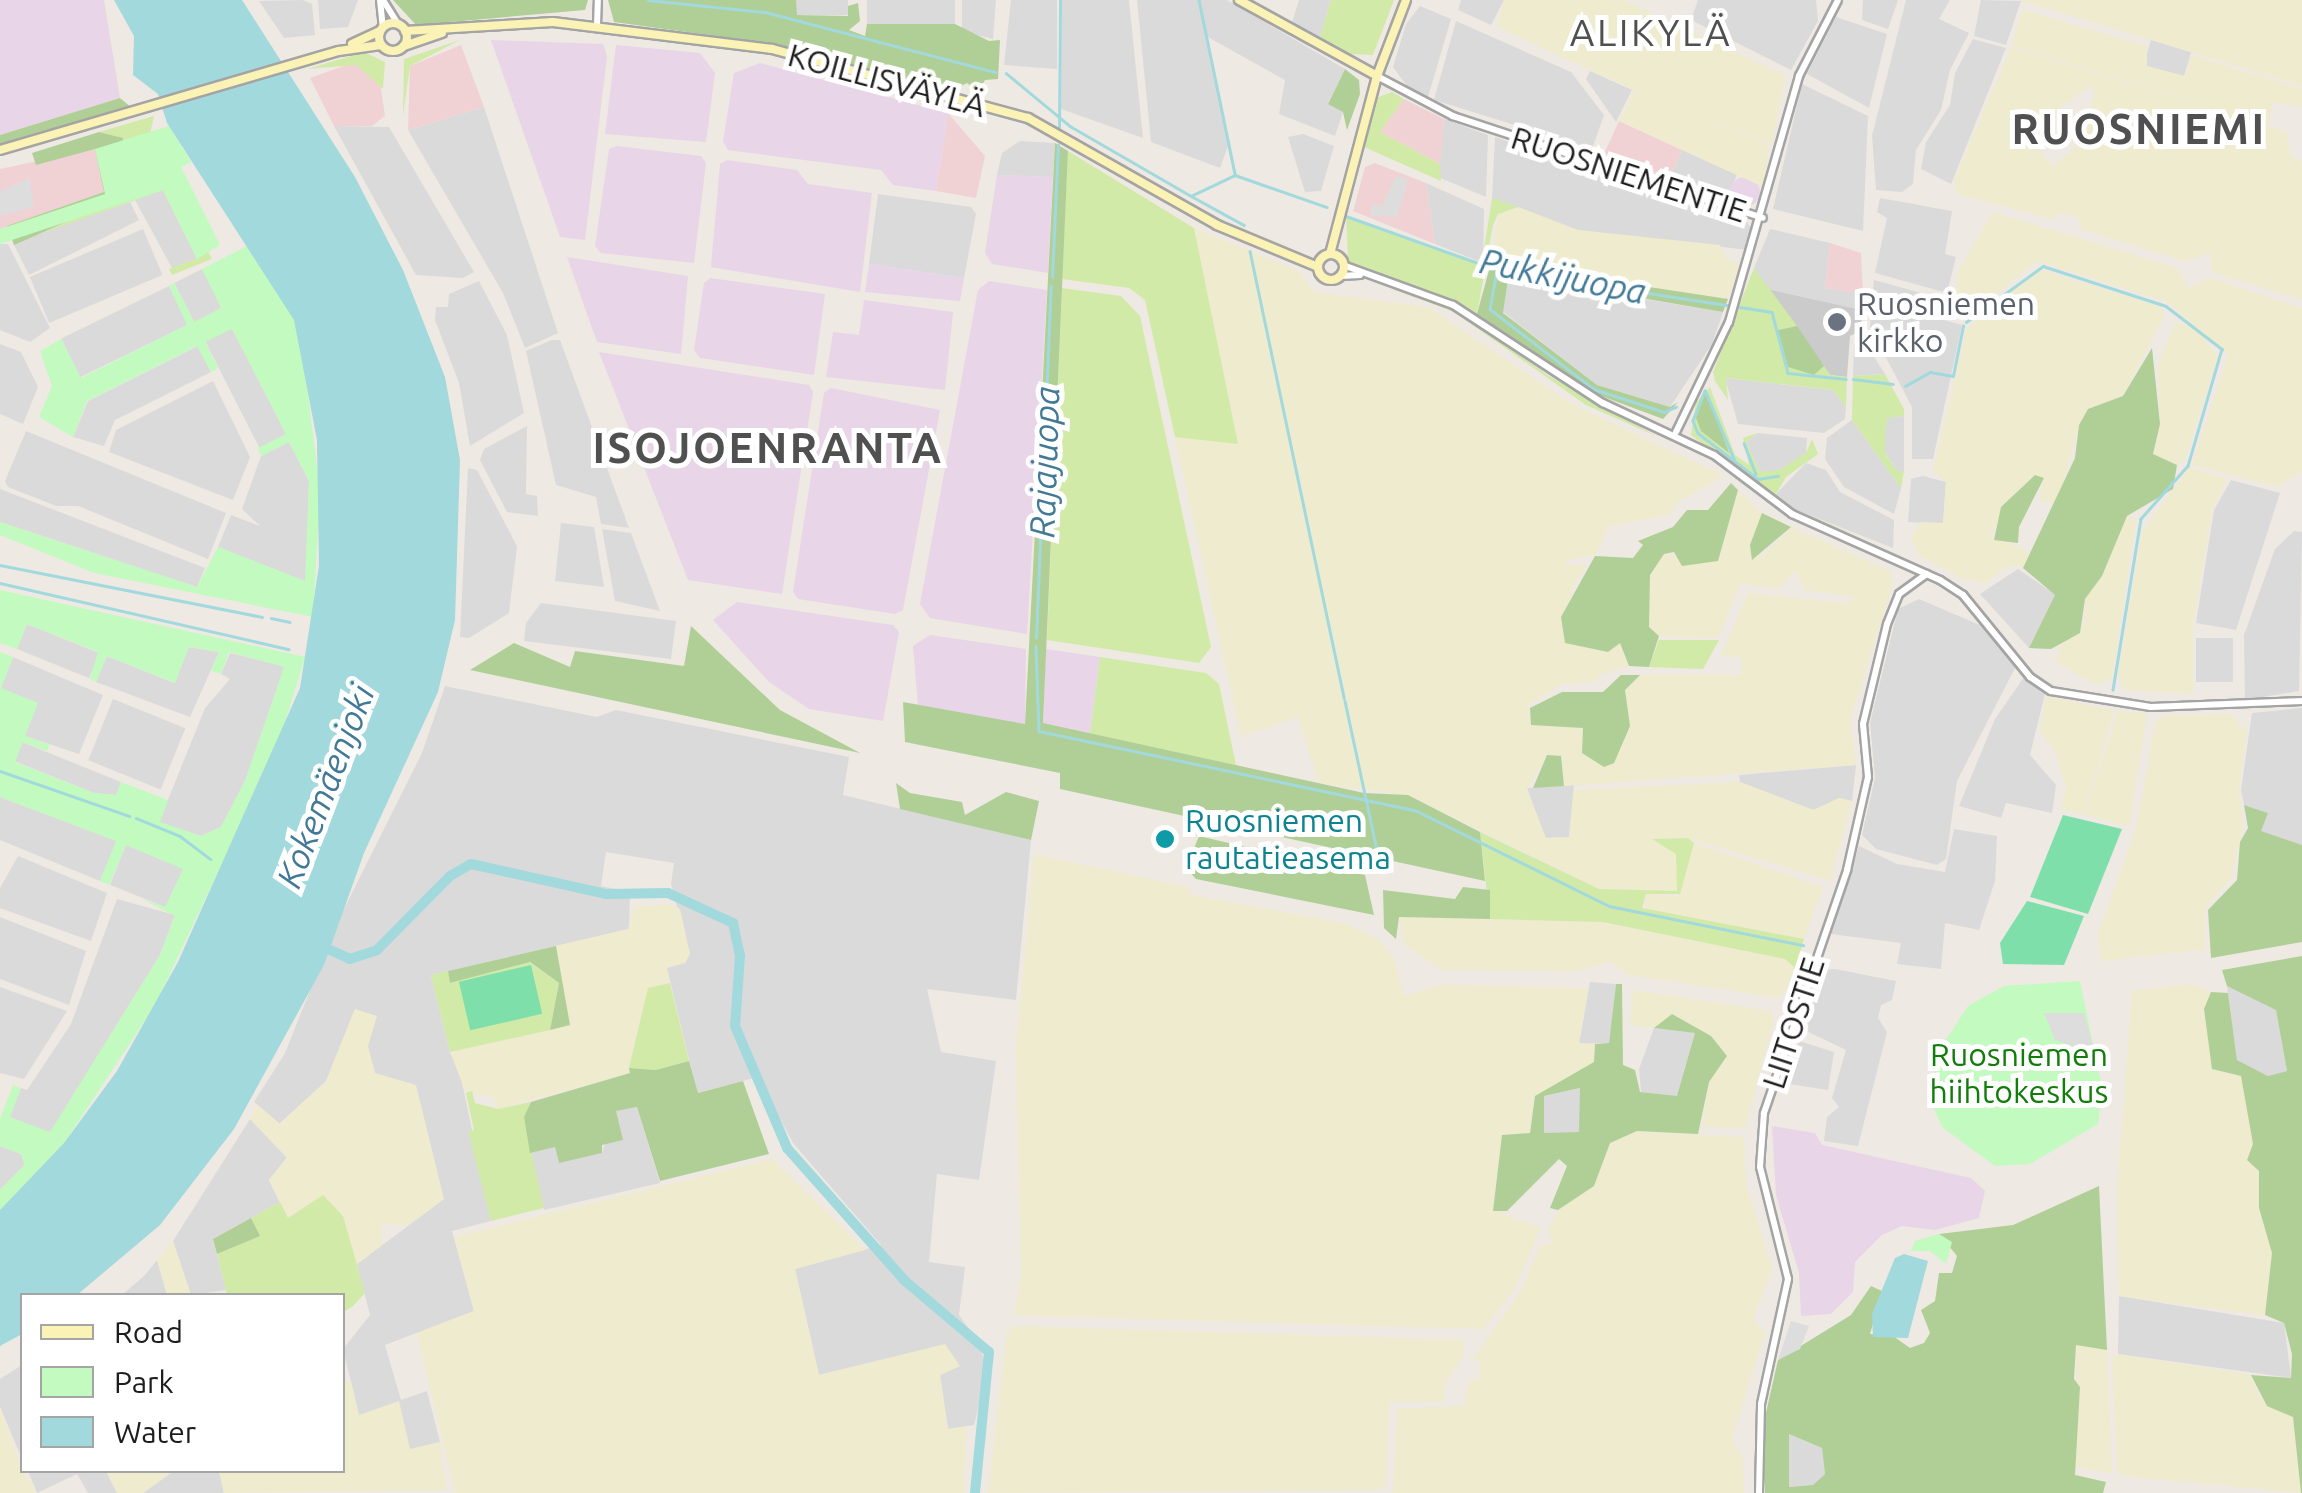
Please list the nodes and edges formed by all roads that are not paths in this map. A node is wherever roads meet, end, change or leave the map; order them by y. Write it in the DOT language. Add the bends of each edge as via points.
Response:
graph roads {
  1 [pos="381,0"];
  2 [pos="598,0"];
  3 [pos="1239,0"];
  4 [pos="1406,0"];
  5 [pos="1838,0"];
  6 [pos="597,25"];
  7 [pos="402,28"];
  8 [pos="382,30"];
  9 [pos="442,33"];
  10 [pos="382,44"];
  11 [pos="403,47"];
  12 [pos="339,51"];
  13 [pos="1377,76"];
  14 [pos="0,152"];
  15 [pos="1762,218"];
  16 [pos="1339,226"];
  17 [pos="1300,254"];
  18 [pos="1327,255"];
  19 [pos="1342,262"];
  20 [pos="1318,267"];
  21 [pos="1361,274"];
  22 [pos="1339,276"];
  23 [pos="1676,432"];
  24 [pos="1928,573"];
  25 [pos="2302,701"];
  26 [pos="1759,1493"];
  1 -- 7 [label="street"];
  1 -- 8 [label="street"];
  2 -- 6 [label="street"];
  3 -- 13 [label="main road, RUOSNIEMENTIE"];
  4 -- 13 [label="main road"];
  5 -- 15 [label="street" via="1799,76"];
  6 -- 9 [label="main road, KOILLISVÄYLÄ" via="522,21"];
  6 -- 17 [label="main road, KOILLISVÄYLÄ" via="772,48 1016,114 1069,137 1218,225"];
  7 -- 8 [label="main road, KOILLISVÄYLÄ"];
  7 -- 9 [label="main road, KOILLISVÄYLÄ"];
  7 -- 11 [label="main road"];
  8 -- 10 [label="main road"];
  8 -- 12 [label="main road"];
  9 -- 11 [label="main road, KOILLISVÄYLÄ"];
  10 -- 11 [label="main road"];
  10 -- 12 [label="main road"];
  12 -- 14 [label="main road"];
  13 -- 15 [label="street, RUOSNIEMENTIE" via="1453,116"];
  13 -- 16 [label="main road"];
  15 -- 23 [label="street, RUOSNIEMENTIE" via="1722,340"];
  16 -- 18 [label="main road"];
  16 -- 19 [label="main road"];
  17 -- 18 [label="main road, KOILLISVÄYLÄ"];
  17 -- 20 [label="main road, KOILLISVÄYLÄ"];
  18 -- 19 [label="main road"];
  18 -- 20 [label="main road"];
  19 -- 21 [label="street"];
  19 -- 22 [label="main road"];
  20 -- 22 [label="main road" via="1325,278"];
  21 -- 22 [label="street"];
  21 -- 23 [label="street" via="1453,305 1603,403"];
  23 -- 24 [label="street" via="1792,514"];
  24 -- 25 [label="street" via="1993,625 2030,677 2066,697 2182,708"];
  24 -- 26 [label="street, LIITOSTIE" via="1900,594 1887,624 1863,724 1868,777 1847,870 1764,1113 1760,1168 1788,1279 1785,1317 1763,1389"];
}
